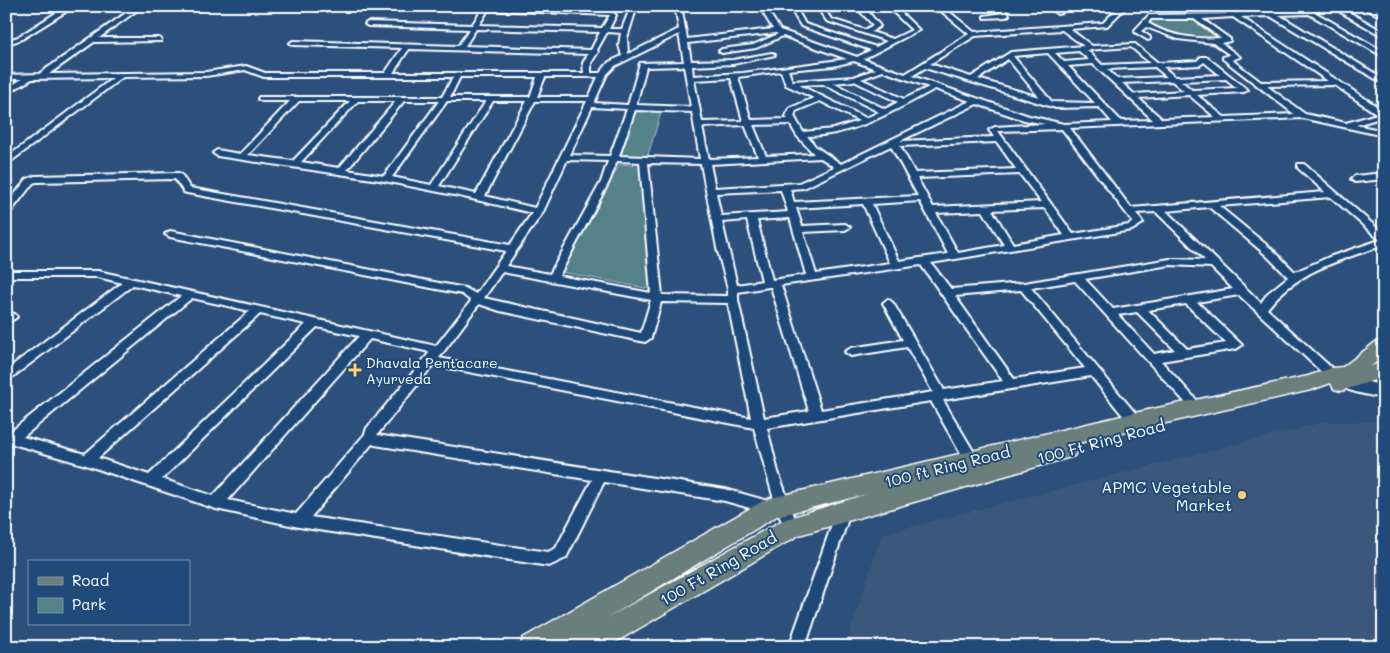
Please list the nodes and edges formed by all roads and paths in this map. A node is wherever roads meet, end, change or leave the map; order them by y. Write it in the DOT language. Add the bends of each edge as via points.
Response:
graph roads {
  1 [pos="72,6"];
  2 [pos="140,6"];
  3 [pos="420,6"];
  4 [pos="634,6"];
  5 [pos="678,6"];
  6 [pos="762,6"];
  7 [pos="792,6"];
  8 [pos="870,6"];
  9 [pos="890,6"];
  10 [pos="938,6"];
  11 [pos="998,6"];
  12 [pos="1050,6"];
  13 [pos="1124,6"];
  14 [pos="1220,6"];
  15 [pos="1259,6"];
  16 [pos="1300,6"];
  17 [pos="1333,6"];
  18 [pos="1364,6"];
  19 [pos="860,7"];
  20 [pos="820,8"];
  21 [pos="486,9"];
  22 [pos="1309,12"];
  23 [pos="1059,13"];
  24 [pos="1272,14"];
  25 [pos="844,16"];
  26 [pos="1235,16"];
  27 [pos="1352,16"];
  28 [pos="1384,16"];
  29 [pos="986,17"];
  30 [pos="1195,17"];
  31 [pos="368,24"];
  32 [pos="1145,25"];
  33 [pos="474,27"];
  34 [pos="854,28"];
  35 [pos="1064,28"];
  36 [pos="1384,28"];
  37 [pos="605,31"];
  38 [pos="626,32"];
  39 [pos="780,32"];
  40 [pos="865,32"];
  41 [pos="973,34"];
  42 [pos="1384,35"];
  43 [pos="683,36"];
  44 [pos="715,38"];
  45 [pos="1148,38"];
  46 [pos="92,40"];
  47 [pos="159,40"];
  48 [pos="892,41"];
  49 [pos="1215,41"];
  50 [pos="293,43"];
  51 [pos="6,44"];
  52 [pos="761,44"];
  53 [pos="407,46"];
  54 [pos="460,48"];
  55 [pos="1086,48"];
  56 [pos="877,50"];
  57 [pos="722,51"];
  58 [pos="1050,51"];
  59 [pos="595,52"];
  60 [pos="1383,53"];
  61 [pos="772,55"];
  62 [pos="1009,56"];
  63 [pos="1203,58"];
  64 [pos="1226,58"];
  65 [pos="856,60"];
  66 [pos="633,62"];
  67 [pos="727,62"];
  68 [pos="1061,64"];
  69 [pos="1098,64"];
  70 [pos="1156,64"];
  71 [pos="688,65"];
  72 [pos="924,65"];
  73 [pos="793,67"];
  74 [pos="784,68"];
  75 [pos="882,69"];
  76 [pos="458,75"];
  77 [pos="542,75"];
  78 [pos="588,75"];
  79 [pos="603,75"];
  80 [pos="120,76"];
  81 [pos="387,76"];
  82 [pos="734,76"];
  83 [pos="6,77"];
  84 [pos="30,77"];
  85 [pos="40,77"];
  86 [pos="905,77"];
  87 [pos="1227,77"];
  88 [pos="690,78"];
  89 [pos="1173,78"];
  90 [pos="855,79"];
  91 [pos="973,79"];
  92 [pos="1116,81"];
  93 [pos="824,82"];
  94 [pos="1384,82"];
  95 [pos="789,83"];
  96 [pos="1336,83"];
  97 [pos="1260,84"];
  98 [pos="934,87"];
  99 [pos="6,92"];
  100 [pos="1191,94"];
  101 [pos="1132,96"];
  102 [pos="444,98"];
  103 [pos="533,98"];
  104 [pos="820,98"];
  105 [pos="262,99"];
  106 [pos="297,99"];
  107 [pos="356,99"];
  108 [pos="402,99"];
  109 [pos="491,99"];
  110 [pos="977,101"];
  111 [pos="591,102"];
  112 [pos="903,102"];
  113 [pos="1047,102"];
  114 [pos="1100,105"];
  115 [pos="632,107"];
  116 [pos="695,110"];
  117 [pos="884,111"];
  118 [pos="1384,114"];
  119 [pos="1302,116"];
  120 [pos="864,120"];
  121 [pos="1223,120"];
  122 [pos="793,121"];
  123 [pos="748,123"];
  124 [pos="1161,123"];
  125 [pos="698,125"];
  126 [pos="1120,125"];
  127 [pos="1348,125"];
  128 [pos="1064,126"];
  129 [pos="800,134"];
  130 [pos="1384,134"];
  131 [pos="1000,139"];
  132 [pos="894,143"];
  133 [pos="216,153"];
  134 [pos="241,156"];
  135 [pos="820,156"];
  136 [pos="565,157"];
  137 [pos="614,159"];
  138 [pos="763,159"];
  139 [pos="644,161"];
  140 [pos="6,162"];
  141 [pos="705,162"];
  142 [pos="295,164"];
  143 [pos="1301,166"];
  144 [pos="840,167"];
  145 [pos="342,170"];
  146 [pos="1023,171"];
  147 [pos="912,176"];
  148 [pos="1384,176"];
  149 [pos="1355,179"];
  150 [pos="386,180"];
  151 [pos="786,186"];
  152 [pos="433,188"];
  153 [pos="711,191"];
  154 [pos="1332,194"];
  155 [pos="480,196"];
  156 [pos="924,198"];
  157 [pos="866,201"];
  158 [pos="1212,204"];
  159 [pos="1047,205"];
  160 [pos="986,208"];
  161 [pos="1159,209"];
  162 [pos="792,210"];
  163 [pos="930,210"];
  164 [pos="1130,211"];
  165 [pos="6,212"];
  166 [pos="538,212"];
  167 [pos="751,217"];
  168 [pos="716,220"];
  169 [pos="845,226"];
  170 [pos="798,229"];
  171 [pos="170,234"];
  172 [pos="1071,238"];
  173 [pos="1384,240"];
  174 [pos="1011,248"];
  175 [pos="513,249"];
  176 [pos="955,256"];
  177 [pos="924,261"];
  178 [pos="1214,264"];
  179 [pos="896,265"];
  180 [pos="499,268"];
  181 [pos="6,274"];
  182 [pos="1294,276"];
  183 [pos="812,277"];
  184 [pos="1077,277"];
  185 [pos="553,278"];
  186 [pos="130,282"];
  187 [pos="772,283"];
  188 [pos="1024,286"];
  189 [pos="1241,291"];
  190 [pos="948,293"];
  191 [pos="733,294"];
  192 [pos="189,295"];
  193 [pos="657,298"];
  194 [pos="477,300"];
  195 [pos="1189,300"];
  196 [pos="888,303"];
  197 [pos="1139,308"];
  198 [pos="258,310"];
  199 [pos="1261,310"];
  200 [pos="1111,313"];
  201 [pos="315,322"];
  202 [pos="368,334"];
  203 [pos="910,343"];
  204 [pos="1384,346"];
  205 [pos="438,350"];
  206 [pos="851,352"];
  207 [pos="1184,354"];
  208 [pos="1152,358"];
  209 [pos="429,360"];
  210 [pos="1384,367"];
  211 [pos="1094,371"];
  212 [pos="6,376"];
  213 [pos="1340,379"];
  214 [pos="1012,385"];
  215 [pos="1384,392"];
  216 [pos="938,397"];
  217 [pos="1197,408"];
  218 [pos="816,416"];
  219 [pos="760,424"];
  220 [pos="1137,425"];
  221 [pos="9,437"];
  222 [pos="370,437"];
  223 [pos="971,459"];
  224 [pos="87,460"];
  225 [pos="601,475"];
  226 [pos="152,480"];
  227 [pos="216,503"];
  228 [pos="776,506"];
  229 [pos="844,510"];
  230 [pos="299,521"];
  231 [pos="791,527"];
  232 [pos="590,645"];
  233 [pos="533,647"];
  234 [pos="797,647"];
  1 -- 51 [label="street"];
  2 -- 46 [label="street"];
  3 -- 21 [label="street"];
  4 -- 38 [label="street"];
  5 -- 43 [label="street"];
  6 -- 39 [label="street"];
  7 -- 56 [label="street" via="803,25"];
  8 -- 19 [label="street"];
  9 -- 48 [label="street" via="916,30"];
  10 -- 41 [label="street"];
  11 -- 29 [label="street" via="1006,15"];
  12 -- 23 [label="street"];
  13 -- 35 [label="street" via="1107,24"];
  14 -- 26 [label="street"];
  15 -- 24 [label="street"];
  16 -- 22 [label="street"];
  17 -- 27 [label="street"];
  18 -- 28 [label="street"];
  19 -- 20 [label="street"];
  19 -- 40 [label="street" via="877,26"];
  20 -- 34 [label="street" via="829,20"];
  21 -- 33 [label="street"];
  21 -- 37 [label="street" via="608,12 612,15"];
  22 -- 24 [label="street"];
  22 -- 60 [label="street"];
  24 -- 26 [label="street"];
  24 -- 94 [label="street"];
  25 -- 34 [label="street"];
  26 -- 30 [label="street"];
  26 -- 96 [label="street"];
  27 -- 36 [label="street"];
  27 -- 42 [label="street"];
  30 -- 32 [label="street" via="1147,17"];
  30 -- 49 [label="street" via="1228,40"];
  31 -- 33 [label="street"];
  32 -- 45 [label="street" via="1137,31"];
  32 -- 49 [label="street" via="1191,40"];
  33 -- 37 [label="street"];
  33 -- 54 [label="street"];
  34 -- 40 [label="street"];
  35 -- 41 [label="street"];
  35 -- 55 [label="street"];
  37 -- 38 [label="street"];
  37 -- 59 [label="street"];
  38 -- 66 [label="street" via="622,47"];
  39 -- 44 [label="street"];
  39 -- 52 [label="street"];
  39 -- 65 [label="street"];
  40 -- 48 [label="street"];
  41 -- 72 [label="street"];
  43 -- 44 [label="street"];
  43 -- 66 [label="street"];
  43 -- 71 [label="street"];
  44 -- 57 [label="street"];
  46 -- 47 [label="street"];
  46 -- 85 [label="street"];
  48 -- 56 [label="street"];
  49 -- 64 [label="street" via="1236,57"];
  50 -- 53 [label="street"];
  52 -- 57 [label="street"];
  52 -- 61 [label="street"];
  53 -- 54 [label="street"];
  53 -- 81 [label="street"];
  54 -- 59 [label="street"];
  55 -- 58 [label="street"];
  55 -- 69 [label="street"];
  55 -- 70 [label="street" via="1133,45"];
  56 -- 65 [label="street"];
  57 -- 67 [label="street"];
  58 -- 62 [label="street" via="1016,52"];
  58 -- 68 [label="street"];
  59 -- 78 [label="street" via="587,63"];
  61 -- 67 [label="street"];
  61 -- 73 [label="street"];
  62 -- 91 [label="street"];
  62 -- 113 [label="street"];
  63 -- 64 [label="street"];
  63 -- 70 [label="street" via="1200,63"];
  63 -- 87 [label="street"];
  64 -- 97 [label="street"];
  65 -- 73 [label="street"];
  65 -- 75 [label="street"];
  66 -- 71 [label="street"];
  66 -- 79 [label="street" via="612,64"];
  66 -- 115 [label="street"];
  67 -- 71 [label="street"];
  68 -- 69 [label="street"];
  68 -- 114 [label="street"];
  69 -- 70 [label="street"];
  69 -- 92 [label="street"];
  70 -- 89 [label="street"];
  71 -- 88 [label="street"];
  72 -- 86 [label="street"];
  72 -- 91 [label="street"];
  73 -- 74 [label="street"];
  74 -- 82 [label="street"];
  74 -- 95 [label="street"];
  75 -- 86 [label="street"];
  75 -- 90 [label="street"];
  76 -- 77 [label="street"];
  76 -- 81 [label="street"];
  76 -- 102 [label="street"];
  77 -- 78 [label="street"];
  77 -- 103 [label="street"];
  78 -- 79 [label="street"];
  79 -- 111 [label="street"];
  80 -- 81 [label="street" via="206,74 246,68 264,75"];
  80 -- 85 [label="street"];
  80 -- 140 [label="street"];
  82 -- 88 [label="street"];
  82 -- 123 [label="street"];
  83 -- 84 [label="street"];
  84 -- 85 [label="street"];
  84 -- 99 [label="street"];
  86 -- 98 [label="street"];
  87 -- 89 [label="street"];
  87 -- 100 [label="street" via="1244,90"];
  88 -- 116 [label="street"];
  89 -- 92 [label="street"];
  89 -- 100 [label="street"];
  90 -- 93 [label="street"];
  90 -- 112 [label="street"];
  91 -- 113 [label="street"];
  92 -- 101 [label="street"];
  93 -- 95 [label="street"];
  93 -- 117 [label="street"];
  95 -- 104 [label="street"];
  96 -- 97 [label="street"];
  96 -- 118 [label="street"];
  97 -- 119 [label="street"];
  98 -- 110 [label="street"];
  98 -- 112 [label="street"];
  100 -- 101 [label="street"];
  100 -- 121 [label="street"];
  101 -- 124 [label="street"];
  102 -- 108 [label="street"];
  102 -- 109 [label="street"];
  102 -- 150 [label="street"];
  103 -- 109 [label="street"];
  103 -- 111 [label="street"];
  103 -- 155 [label="street"];
  104 -- 120 [label="street"];
  104 -- 122 [label="street" via="793,110 790,116"];
  105 -- 106 [label="street"];
  106 -- 107 [label="street"];
  106 -- 134 [label="street"];
  107 -- 108 [label="street"];
  107 -- 142 [label="street"];
  108 -- 145 [label="street"];
  109 -- 152 [label="street"];
  110 -- 128 [label="street" via="1027,118"];
  110 -- 132 [label="street"];
  111 -- 115 [label="street"];
  111 -- 136 [label="street"];
  112 -- 117 [label="street"];
  113 -- 114 [label="street" via="1056,106"];
  114 -- 126 [label="street"];
  115 -- 116 [label="street"];
  115 -- 137 [label="street"];
  116 -- 125 [label="street"];
  117 -- 120 [label="street"];
  118 -- 127 [label="street"];
  119 -- 121 [label="street"];
  119 -- 127 [label="street"];
  120 -- 129 [label="street" via="830,132"];
  121 -- 124 [label="street"];
  122 -- 123 [label="street"];
  122 -- 129 [label="street"];
  123 -- 125 [label="street"];
  123 -- 138 [label="street"];
  124 -- 126 [label="street"];
  125 -- 141 [label="street"];
  126 -- 128 [label="street"];
  127 -- 130 [label="street"];
  128 -- 131 [label="street" via="994,129"];
  128 -- 164 [label="street"];
  129 -- 135 [label="street"];
  131 -- 132 [label="street"];
  131 -- 146 [label="street"];
  132 -- 144 [label="street"];
  132 -- 147 [label="street"];
  133 -- 134 [label="street"];
  134 -- 142 [label="street"];
  135 -- 138 [label="street"];
  135 -- 144 [label="street"];
  136 -- 137 [label="street"];
  136 -- 166 [label="street"];
  137 -- 139 [label="street"];
  137 -- 185 [label="street"];
  138 -- 141 [label="street"];
  139 -- 141 [label="street"];
  139 -- 193 [label="street"];
  141 -- 153 [label="street"];
  142 -- 145 [label="street"];
  143 -- 154 [label="street"];
  144 -- 151 [label="street" via="801,186"];
  145 -- 150 [label="street"];
  146 -- 147 [label="street"];
  146 -- 159 [label="street"];
  147 -- 156 [label="street"];
  148 -- 149 [label="street"];
  150 -- 152 [label="street"];
  151 -- 153 [label="street"];
  151 -- 162 [label="street"];
  152 -- 155 [label="street"];
  153 -- 168 [label="street"];
  154 -- 158 [label="street"];
  154 -- 173 [label="street"];
  155 -- 166 [label="street"];
  156 -- 157 [label="street"];
  156 -- 163 [label="street"];
  157 -- 162 [label="street"];
  157 -- 179 [label="street"];
  158 -- 161 [label="street"];
  158 -- 182 [label="street"];
  159 -- 160 [label="street"];
  159 -- 172 [label="street"];
  160 -- 163 [label="street"];
  160 -- 174 [label="street"];
  161 -- 164 [label="street"];
  161 -- 178 [label="street"];
  162 -- 167 [label="street"];
  162 -- 170 [label="street"];
  163 -- 176 [label="street"];
  164 -- 172 [label="street" via="1138,223 1136,225"];
  165 -- 175 [label="street" via="35,179 178,176 187,190"];
  166 -- 175 [label="street"];
  167 -- 168 [label="street"];
  167 -- 187 [label="street"];
  168 -- 191 [label="street"];
  169 -- 170 [label="street"];
  170 -- 183 [label="street"];
  171 -- 194 [label="street" via="464,291"];
  172 -- 174 [label="street"];
  173 -- 182 [label="street"];
  174 -- 176 [label="street"];
  175 -- 180 [label="street"];
  176 -- 177 [label="street"];
  177 -- 179 [label="street"];
  177 -- 190 [label="street"];
  178 -- 184 [label="street" via="1170,262"];
  178 -- 189 [label="street"];
  179 -- 183 [label="street"];
  180 -- 185 [label="street"];
  180 -- 194 [label="street"];
  181 -- 186 [label="street" via="98,274"];
  182 -- 199 [label="street" via="1279,286"];
  183 -- 187 [label="street"];
  184 -- 188 [label="street"];
  184 -- 200 [label="street"];
  185 -- 193 [label="street"];
  186 -- 192 [label="street"];
  186 -- 212 [label="street"];
  187 -- 191 [label="street"];
  187 -- 218 [label="street"];
  188 -- 190 [label="street"];
  188 -- 211 [label="street"];
  189 -- 195 [label="street"];
  189 -- 199 [label="street"];
  190 -- 214 [label="street"];
  191 -- 193 [label="street"];
  191 -- 219 [label="street"];
  192 -- 198 [label="street"];
  192 -- 221 [label="street"];
  193 -- 194 [label="street" via="645,338"];
  194 -- 205 [label="street"];
  195 -- 197 [label="street"];
  195 -- 207 [label="street" via="1236,345"];
  196 -- 203 [label="street"];
  197 -- 200 [label="street"];
  197 -- 207 [label="street"];
  198 -- 201 [label="street"];
  198 -- 224 [label="street"];
  199 -- 213 [label="street"];
  200 -- 208 [label="street"];
  201 -- 202 [label="street"];
  201 -- 226 [label="street"];
  202 -- 205 [label="street"];
  202 -- 227 [label="street"];
  203 -- 206 [label="street"];
  203 -- 216 [label="street"];
  204 -- 213 [label="main road, 100 ft Ring Road"];
  205 -- 209 [label="street"];
  207 -- 208 [label="street"];
  208 -- 217 [label="street"];
  209 -- 219 [label="street"];
  209 -- 222 [label="street"];
  210 -- 213 [label="main road, 100 Ft Ring Road" via="1379,371"];
  211 -- 214 [label="street"];
  211 -- 220 [label="street"];
  213 -- 215 [label="street"];
  213 -- 217 [label="main road, 100 ft Ring Road"];
  213 -- 220 [label="main road, 100 Ft Ring Road"];
  214 -- 216 [label="street"];
  216 -- 218 [label="street"];
  216 -- 223 [label="street"];
  217 -- 220 [label="main road, 100 ft Ring Road"];
  218 -- 219 [label="street"];
  219 -- 228 [label="street"];
  220 -- 223 [label="main road, 100 ft Ring Road"];
  220 -- 229 [label="main road, 100 Ft Ring Road"];
  221 -- 224 [label="street"];
  222 -- 225 [label="street"];
  222 -- 230 [label="street"];
  223 -- 228 [label="main road, 100 ft Ring Road"];
  224 -- 226 [label="street"];
  225 -- 228 [label="street"];
  225 -- 230 [label="street" via="561,553 549,559"];
  226 -- 227 [label="street"];
  227 -- 230 [label="street"];
  228 -- 231 [label="street"];
  228 -- 233 [label="main road, 100 ft Ring Road"];
  229 -- 231 [label="main road, 100 Ft Ring Road"];
  229 -- 234 [label="street"];
  231 -- 232 [label="main road, 100 Ft Ring Road"];
}
